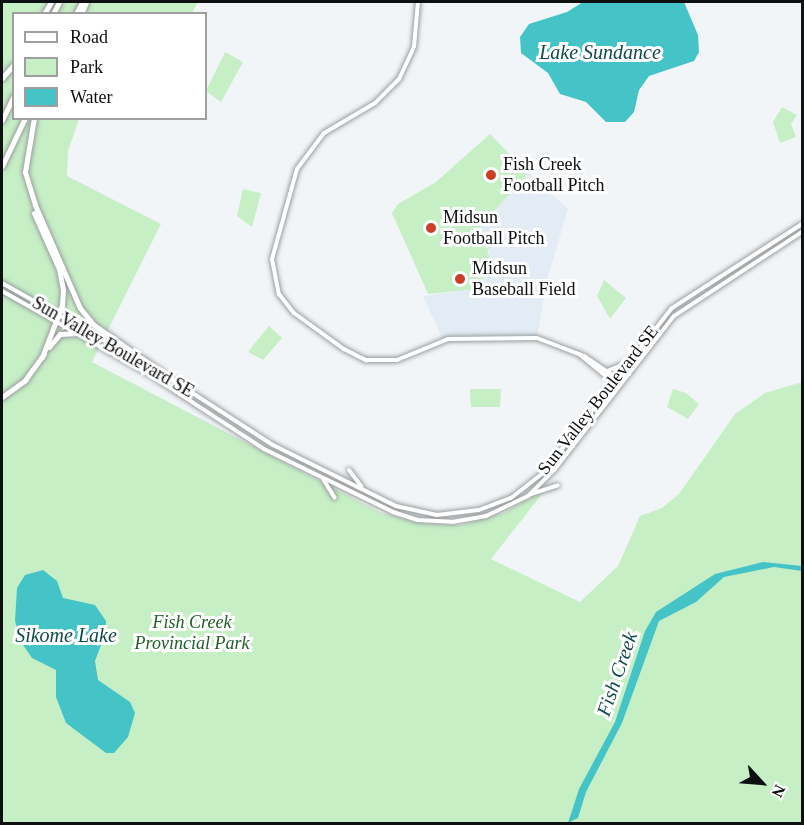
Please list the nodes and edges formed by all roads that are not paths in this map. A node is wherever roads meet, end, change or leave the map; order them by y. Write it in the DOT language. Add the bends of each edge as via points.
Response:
graph roads {
  1 [pos="418,2"];
  2 [pos="12,66"];
  3 [pos="2,78"];
  4 [pos="12,99"];
  5 [pos="2,120"];
  6 [pos="24,120"];
  7 [pos="34,120"];
  8 [pos="2,166"];
  9 [pos="26,172"];
  10 [pos="802,224"];
  11 [pos="802,232"];
  12 [pos="2,283"];
  13 [pos="2,291"];
  14 [pos="57,318"];
  15 [pos="78,333"];
  16 [pos="579,353"];
  17 [pos="42,357"];
  18 [pos="628,362"];
  19 [pos="607,371"];
  20 [pos="615,380"];
  21 [pos="177,383"];
  22 [pos="620,384"];
  23 [pos="2,397"];
  24 [pos="349,470"];
  25 [pos="318,475"];
  26 [pos="558,485"];
  27 [pos="367,492"];
  28 [pos="528,496"];
  29 [pos="335,498"];
  1 -- 16 [label="main road" via="414,47 399,79 375,103 324,133 297,169 272,259 279,294 294,313 366,360 397,360 432,344 460,338 537,338"];
  2 -- 3 [label="highway"];
  4 -- 5 [label="highway"];
  6 -- 8 [label="highway"];
  7 -- 9 [label="highway"];
  9 -- 14 [label="highway" via="33,208 62,278 63,298"];
  9 -- 21 [label="highway" via="35,205 83,314"];
  10 -- 18 [label="main road, Sun Valley Boulevard SE" via="678,303"];
  11 -- 22 [label="main road, Sun Valley Boulevard SE" via="684,307"];
  12 -- 14 [label="main road, Sun Valley Boulevard SE"];
  13 -- 14 [label="main road, Sun Valley Boulevard SE"];
  14 -- 15 [label="main road, Sun Valley Boulevard SE"];
  14 -- 17 [label="highway"];
  14 -- 21 [label="main road, Sun Valley Boulevard SE"];
  15 -- 17 [label="highway" via="58,336"];
  15 -- 25 [label="main road, Sun Valley Boulevard SE" via="264,448"];
  16 -- 19 [label="main road"];
  16 -- 20 [label="main road"];
  17 -- 23 [label="highway" via="25,380"];
  18 -- 19 [label="main road"];
  18 -- 20 [label="main road, Sun Valley Boulevard SE"];
  19 -- 20 [label="main road"];
  20 -- 22 [label="main road"];
  20 -- 27 [label="main road, Sun Valley Boulevard SE" via="539,476 496,505 462,514 436,515 403,508"];
  21 -- 27 [label="main road, Sun Valley Boulevard SE" via="264,440"];
  22 -- 28 [label="main road, Sun Valley Boulevard SE" via="554,470"];
  24 -- 27 [label="main road"];
  25 -- 28 [label="main road, Sun Valley Boulevard SE" via="386,509 425,521 479,518"];
  25 -- 29 [label="main road" via="333,490"];
  26 -- 28 [label="main road"];
}
